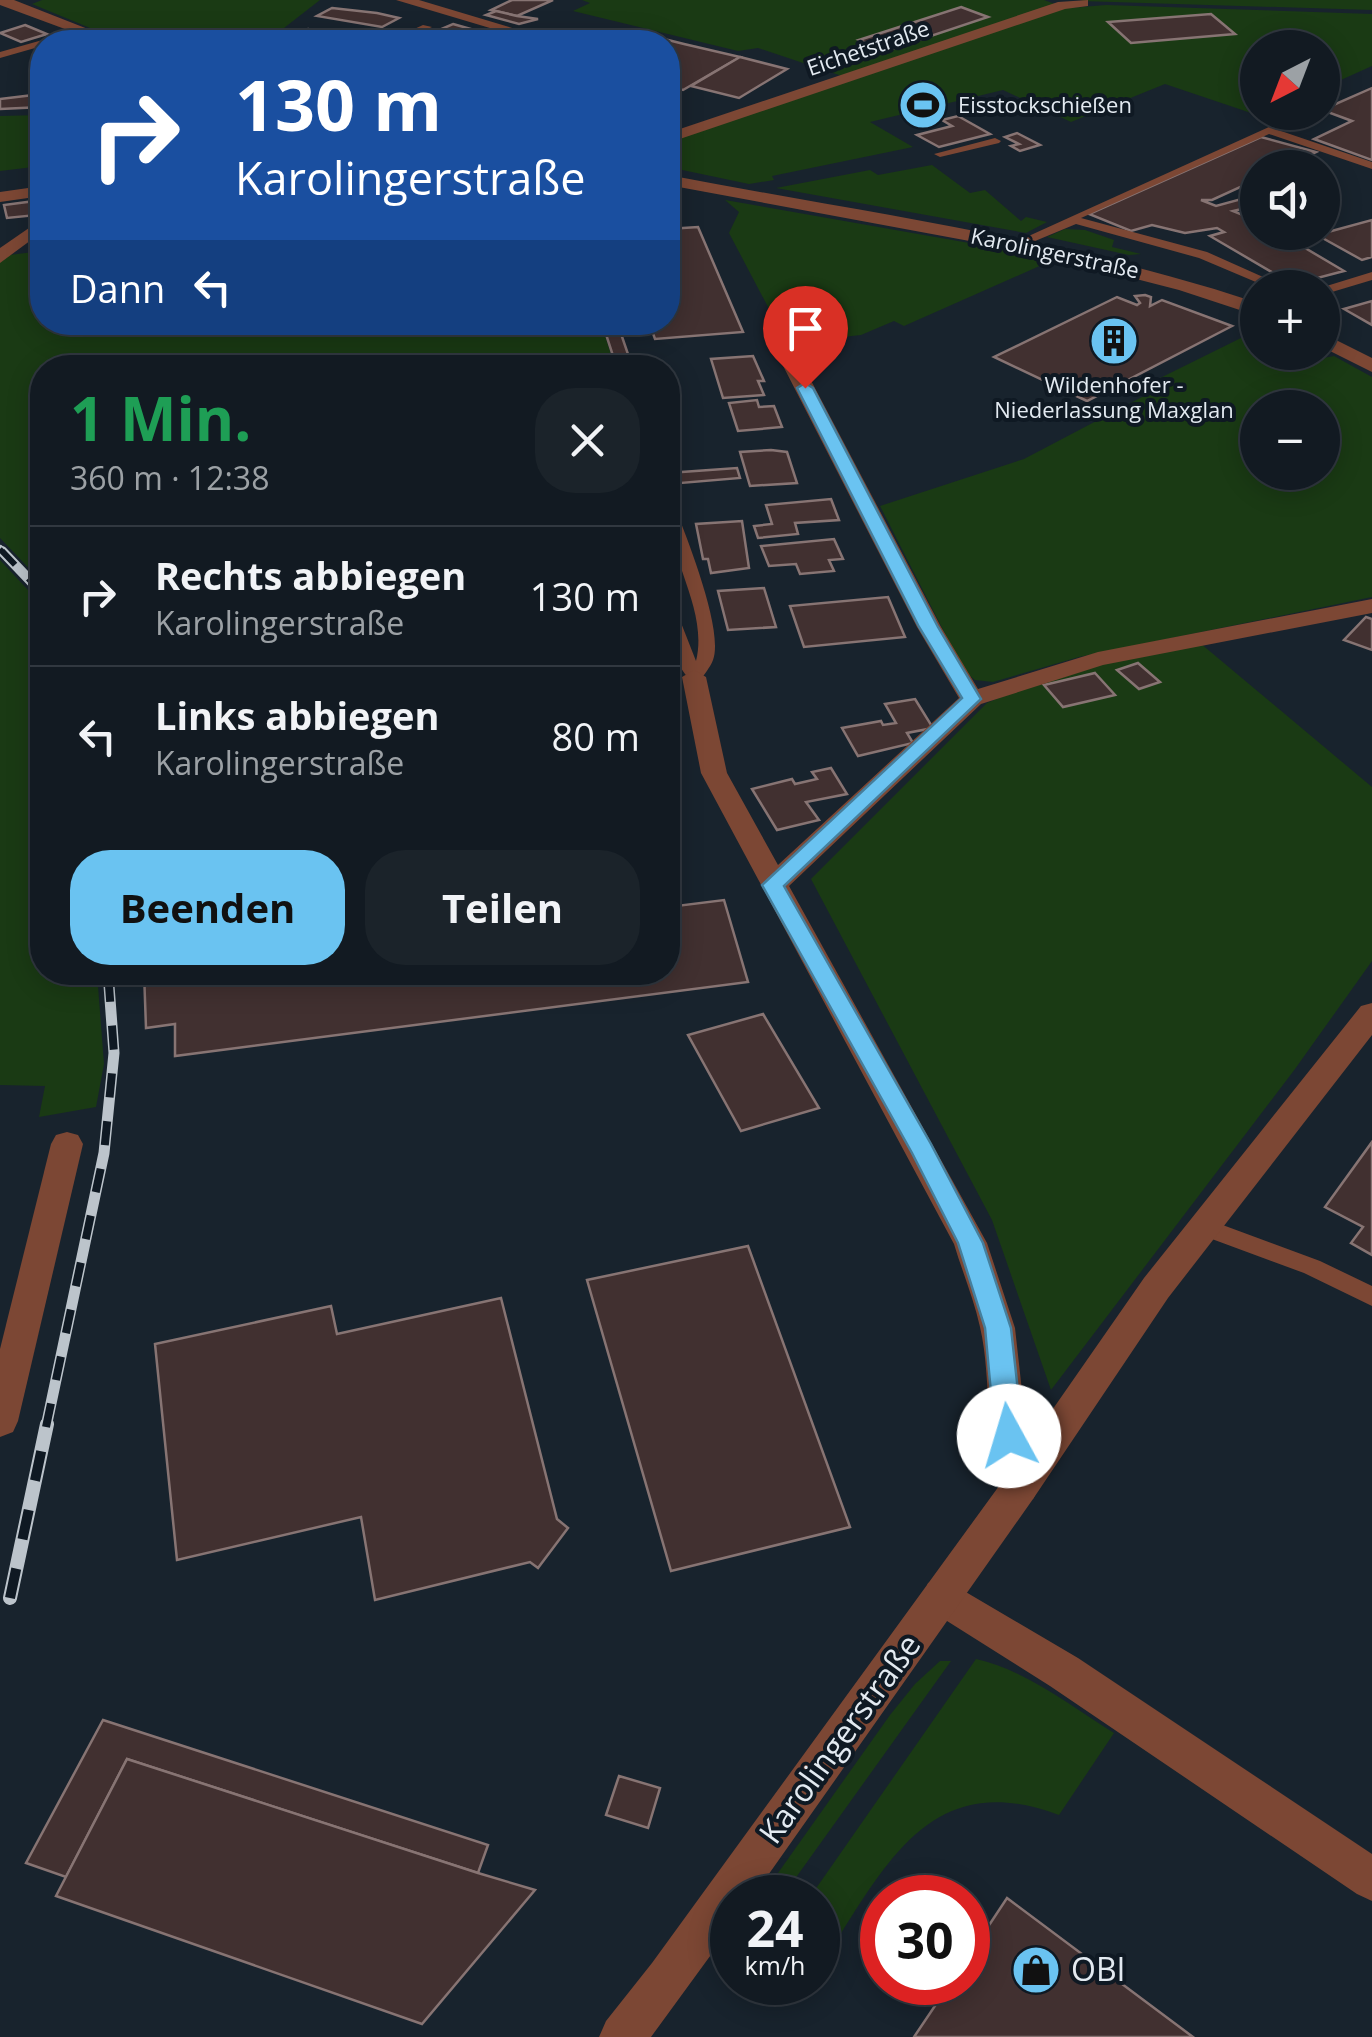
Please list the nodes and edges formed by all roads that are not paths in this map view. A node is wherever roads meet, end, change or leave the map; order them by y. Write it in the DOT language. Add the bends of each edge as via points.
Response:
graph roads {
  1 [pos="0,0"];
  2 [pos="403,0"];
  3 [pos="1083,3"];
  4 [pos="427,26"];
  5 [pos="82,30"];
  6 [pos="418,30"];
  7 [pos="515,30"];
  8 [pos="30,47"];
  9 [pos="0,55"];
  10 [pos="680,134"];
  11 [pos="994,141"];
  12 [pos="940,154"];
  13 [pos="1372,166"];
  14 [pos="680,182"];
  15 [pos="30,193"];
  16 [pos="0,197"];
  17 [pos="1064,204"];
  18 [pos="1074,218"];
  19 [pos="30,234"];
  20 [pos="1019,243"];
  21 [pos="30,249"];
  22 [pos="5,254"];
  23 [pos="1240,270"];
  24 [pos="1368,270"];
  25 [pos="1340,282"];
  26 [pos="1240,304"];
  27 [pos="1340,349"];
  28 [pos="787,354"];
  29 [pos="1372,366"];
  30 [pos="680,542"];
  31 [pos="1372,606"];
  32 [pos="680,641"];
  33 [pos="694,678"];
  34 [pos="972,699"];
  35 [pos="773,885"];
  36 [pos="1372,1014"];
  37 [pos="67,1144"];
  38 [pos="1201,1226"];
  39 [pos="1372,1298"];
  40 [pos="0,1421"];
  41 [pos="1020,1487"];
  42 [pos="942,1596"];
  43 [pos="1372,1879"];
  44 [pos="622,2037"];
  1 -- 5 [label="street"];
  2 -- 7 [label="street"];
  3 -- 10 [label="street, Eichetstraße"];
  4 -- 6 [label="lane"];
  8 -- 9 [label="lane"];
  11 -- 12 [label="lane"];
  13 -- 18 [label="lane" via="1269,130"];
  14 -- 20 [label="street, Karolingerstraße"];
  15 -- 16 [label="street"];
  17 -- 18 [label="lane"];
  18 -- 20 [label="lane"];
  18 -- 23 [label="lane"];
  19 -- 22 [label="street"];
  20 -- 26 [label="street, Karolingerstraße" via="1144,272"];
  21 -- 22 [label="street"];
  24 -- 25 [label="lane"];
  27 -- 29 [label="street"];
  28 -- 34 [label="street"];
  30 -- 33 [label="lane" via="706,657"];
  31 -- 34 [label="street" via="1098,658"];
  32 -- 33 [label="lane"];
  33 -- 35 [label="street" via="714,773"];
  34 -- 35 [label="street"];
  35 -- 41 [label="street" via="970,1243 998,1328"];
  36 -- 38 [label="street, Karolingerstraße"];
  37 -- 40 [label="street"];
  38 -- 39 [label="lane"];
  38 -- 41 [label="street, Karolingerstraße"];
  41 -- 42 [label="street, Karolingerstraße"];
  42 -- 43 [label="street"];
  42 -- 44 [label="street, Karolingerstraße"];
}
